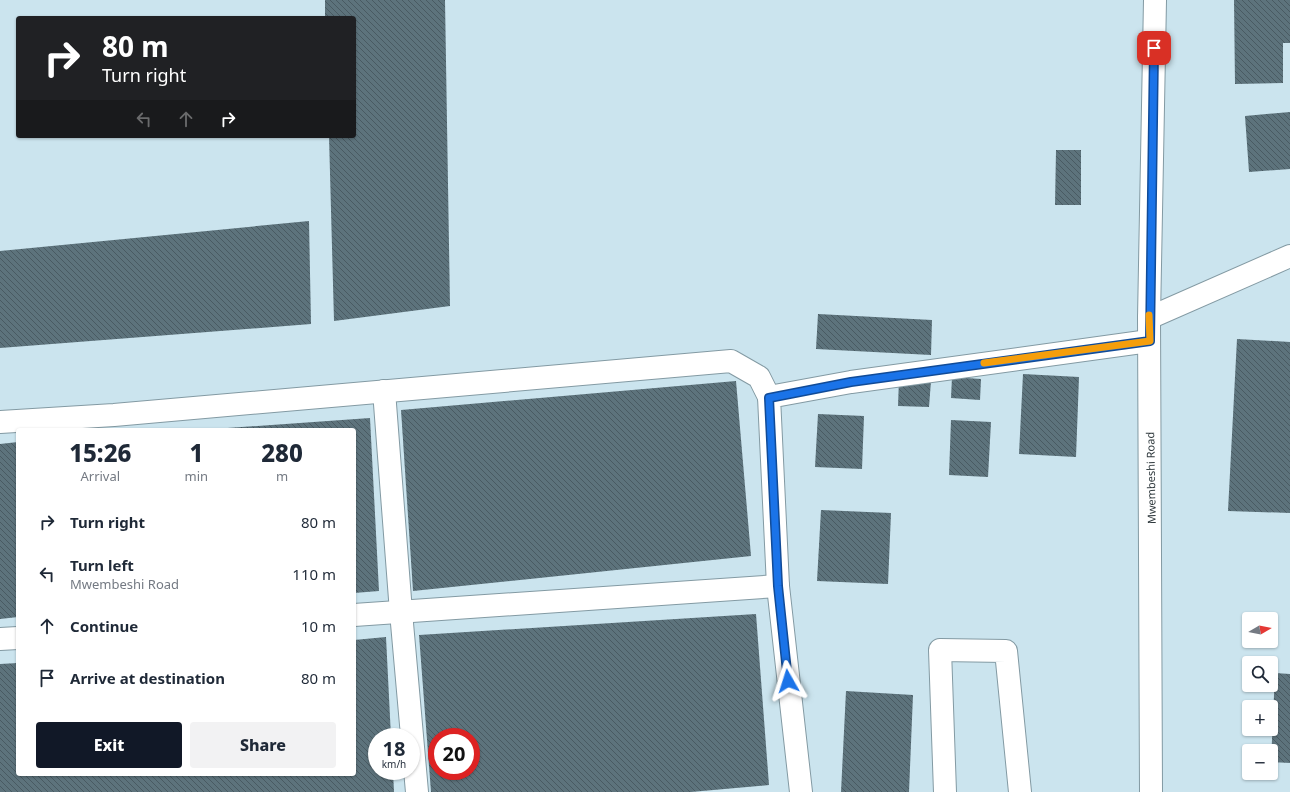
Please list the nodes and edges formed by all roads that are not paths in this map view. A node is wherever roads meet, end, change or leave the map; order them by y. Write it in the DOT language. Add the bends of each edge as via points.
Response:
graph roads {
  1 [pos="1155,0"];
  2 [pos="1290,256"];
  3 [pos="1149,318"];
  4 [pos="1150,341"];
  5 [pos="384,391"];
  6 [pos="769,398"];
  7 [pos="0,422"];
  8 [pos="778,586"];
  9 [pos="401,612"];
  10 [pos="356,615"];
  11 [pos="16,638"];
  12 [pos="0,639"];
  13 [pos="417,792"];
  14 [pos="801,792"];
  15 [pos="945,792"];
  16 [pos="1020,792"];
  17 [pos="1151,792"];
  1 -- 3 [label="street, Mwembeshi Road"];
  2 -- 3 [label="street"];
  3 -- 4 [label="street, Mwembeshi Road"];
  4 -- 6 [label="street" via="851,382"];
  4 -- 17 [label="street, Mwembeshi Road"];
  5 -- 6 [label="street" via="731,361 760,377"];
  5 -- 7 [label="street" via="114,415"];
  5 -- 9 [label="street"];
  6 -- 8 [label="street"];
  8 -- 9 [label="street"];
  8 -- 14 [label="street"];
  9 -- 10 [label="street"];
  9 -- 13 [label="street"];
  11 -- 12 [label="street"];
  15 -- 16 [label="street" via="940,650 1006,651"];
}
